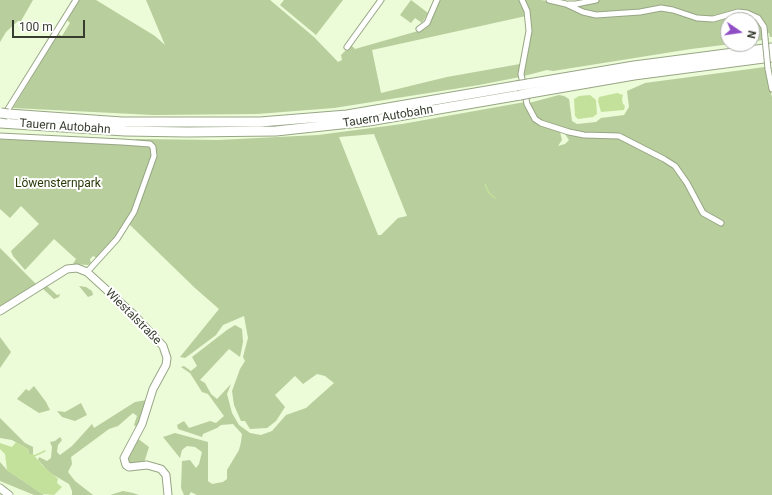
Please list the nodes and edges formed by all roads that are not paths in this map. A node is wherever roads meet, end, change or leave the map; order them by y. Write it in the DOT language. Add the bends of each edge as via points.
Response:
graph roads {
  1 [pos="76,0"];
  2 [pos="381,0"];
  3 [pos="437,0"];
  4 [pos="522,0"];
  5 [pos="549,0"];
  6 [pos="596,0"];
  7 [pos="566,4"];
  8 [pos="419,28"];
  9 [pos="347,48"];
  10 [pos="772,48"];
  11 [pos="772,57"];
  12 [pos="529,88"];
  13 [pos="772,89"];
  14 [pos="2,118"];
  15 [pos="0,136"];
  16 [pos="721,223"];
  17 [pos="87,272"];
  18 [pos="0,311"];
  19 [pos="0,488"];
  20 [pos="9,495"];
  21 [pos="168,495"];
  1 -- 14 [label="street"];
  2 -- 9 [label="street"];
  3 -- 8 [label="street" via="427,23"];
  4 -- 16 [label="street" via="527,11 529,31 521,74 527,104 535,119 569,132 619,136 664,159 675,166 703,212"];
  5 -- 7 [label="street"];
  6 -- 7 [label="street"];
  7 -- 13 [label="street, bridge" via="596,15 661,8 697,18 747,13 758,18 764,26"];
  10 -- 12 [label="highway, Tauern Autobahn" via="634,66"];
  11 -- 12 [label="highway, Tauern Autobahn"];
  12 -- 14 [label="highway, Tauern Autobahn, bridge" via="347,115 260,122 122,122"];
  15 -- 17 [label="street" via="150,144 154,147 154,156 134,212 117,239"];
  17 -- 18 [label="street" via="77,268 67,269"];
  17 -- 21 [label="street, Wiestalstraße" via="133,314 167,353 165,369 153,388 142,424 124,462 129,467 147,466 161,469 166,475"];
  19 -- 20 [label="street"];
}
